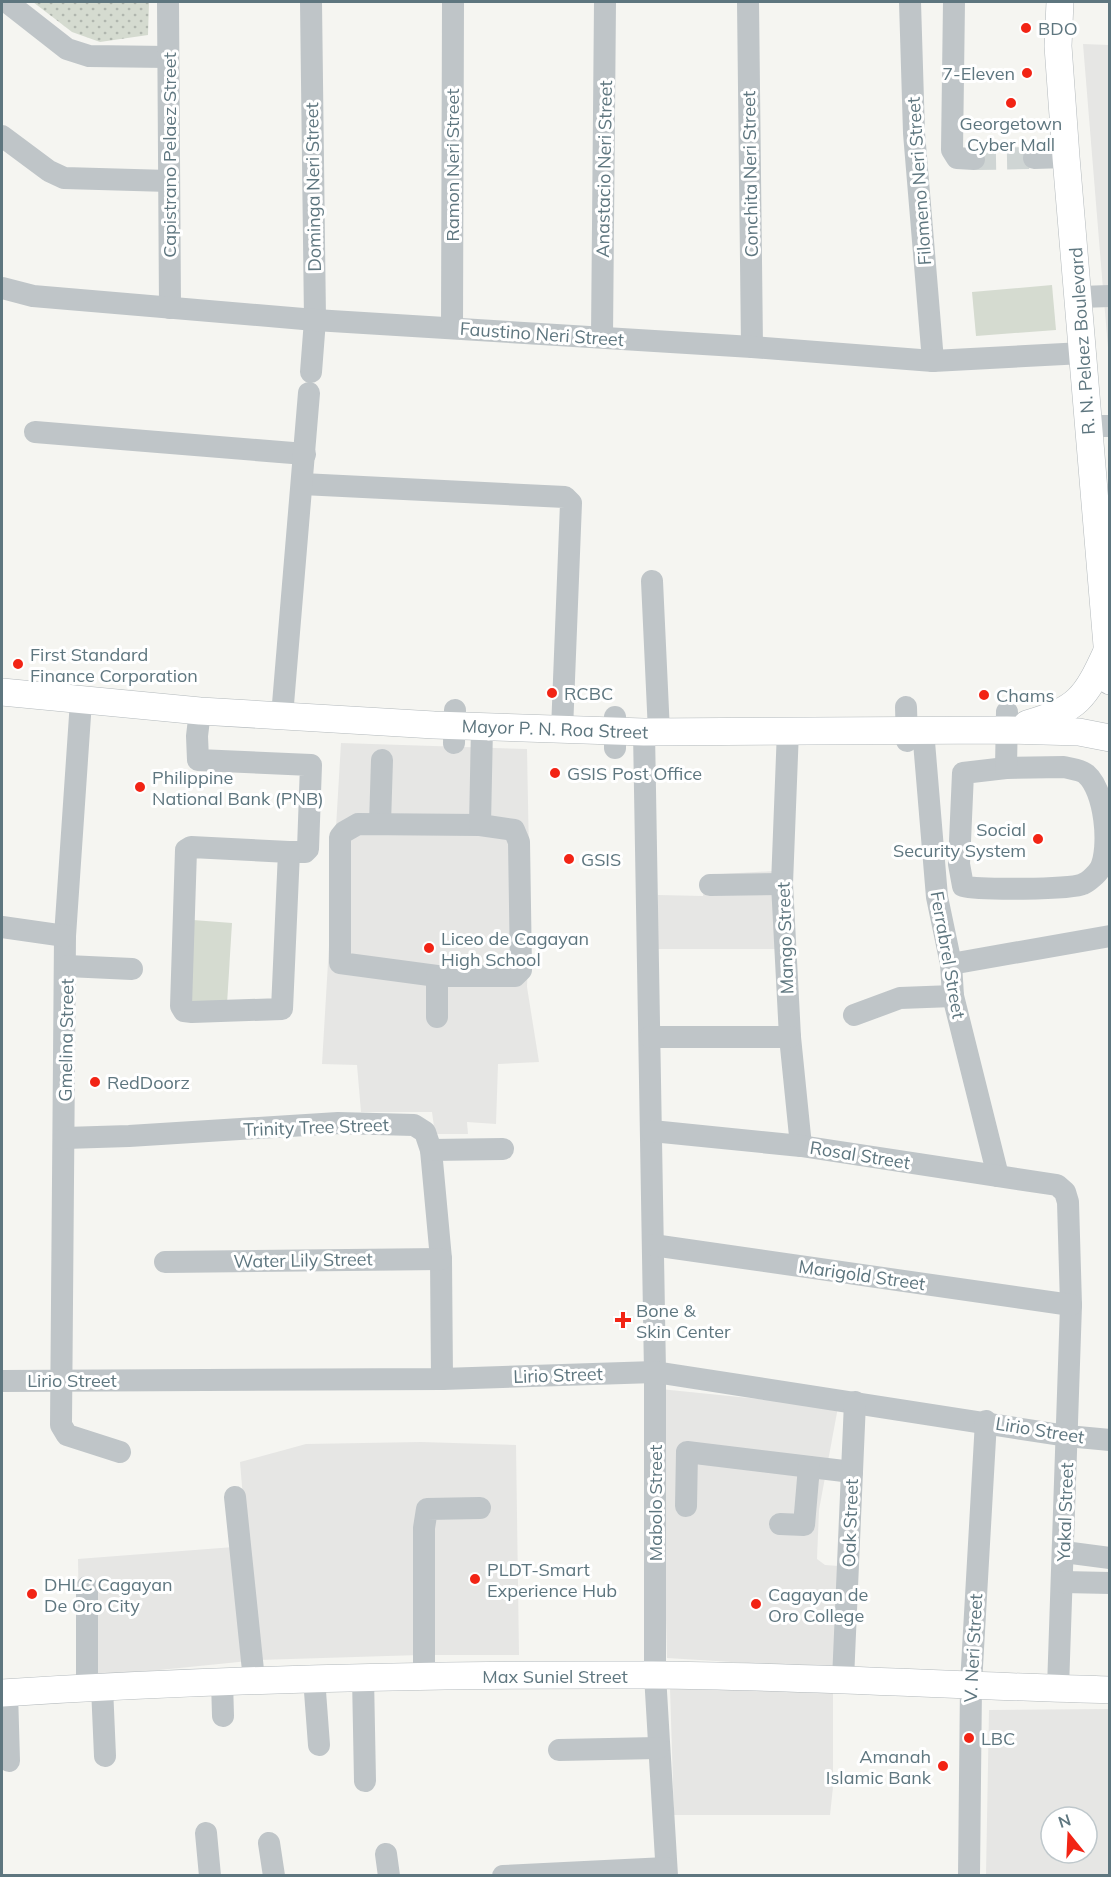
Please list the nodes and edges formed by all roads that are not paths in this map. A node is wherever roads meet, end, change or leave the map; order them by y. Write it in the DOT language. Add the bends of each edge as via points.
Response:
graph roads {
  1 [pos="7,2"];
  2 [pos="168,2"];
  3 [pos="311,2"];
  4 [pos="453,2"];
  5 [pos="605,2"];
  6 [pos="748,2"];
  7 [pos="910,2"];
  8 [pos="954,2"];
  9 [pos="1060,2"];
  10 [pos="168,57"];
  11 [pos="2,136"];
  12 [pos="1066,157"];
  13 [pos="1034,158"];
  14 [pos="974,159"];
  15 [pos="169,181"];
  16 [pos="2,288"];
  17 [pos="1110,296"];
  18 [pos="1080,297"];
  19 [pos="170,308"];
  20 [pos="315,320"];
  21 [pos="452,328"];
  22 [pos="602,337"];
  23 [pos="752,347"];
  24 [pos="1083,353"];
  25 [pos="933,361"];
  26 [pos="1099,426"];
  27 [pos="35,432"];
  28 [pos="305,454"];
  29 [pos="302,484"];
  30 [pos="652,581"];
  31 [pos="1108,654"];
  32 [pos="1110,681"];
  33 [pos="2,692"];
  34 [pos="81,701"];
  35 [pos="200,711"];
  36 [pos="282,716"];
  37 [pos="1007,721"];
  38 [pos="482,727"];
  39 [pos="911,727"];
  40 [pos="562,730"];
  41 [pos="772,730"];
  42 [pos="651,732"];
  43 [pos="1110,738"];
  44 [pos="382,760"];
  45 [pos="1006,768"];
  46 [pos="380,824"];
  47 [pos="480,825"];
  48 [pos="289,852"];
  49 [pos="782,884"];
  50 [pos="710,885"];
  51 [pos="2,927"];
  52 [pos="65,936"];
  53 [pos="1110,936"];
  54 [pos="951,964"];
  55 [pos="67,966"];
  56 [pos="132,969"];
  57 [pos="437,976"];
  58 [pos="953,996"];
  59 [pos="854,1015"];
  60 [pos="437,1017"];
  61 [pos="650,1037"];
  62 [pos="790,1037"];
  63 [pos="652,1131"];
  64 [pos="65,1138"];
  65 [pos="801,1146"];
  66 [pos="503,1149"];
  67 [pos="431,1150"];
  68 [pos="998,1176"];
  69 [pos="1065,1192"];
  70 [pos="653,1245"];
  71 [pos="441,1259"];
  72 [pos="165,1262"];
  73 [pos="1071,1305"];
  74 [pos="655,1372"];
  75 [pos="442,1379"];
  76 [pos="63,1380"];
  77 [pos="2,1381"];
  78 [pos="855,1402"];
  79 [pos="986,1421"];
  80 [pos="1068,1436"];
  81 [pos="1110,1440"];
  82 [pos="120,1452"];
  83 [pos="809,1467"];
  84 [pos="852,1472"];
  85 [pos="235,1497"];
  86 [pos="686,1506"];
  87 [pos="480,1508"];
  88 [pos="780,1524"];
  89 [pos="1064,1552"];
  90 [pos="1110,1558"];
  91 [pos="1063,1582"];
  92 [pos="1110,1583"];
  93 [pos="87,1587"];
  94 [pos="424,1676"];
  95 [pos="655,1676"];
  96 [pos="363,1677"];
  97 [pos="314,1678"];
  98 [pos="254,1680"];
  99 [pos="843,1680"];
  100 [pos="222,1681"];
  101 [pos="971,1684"];
  102 [pos="94,1688"];
  103 [pos="1058,1688"];
  104 [pos="1110,1690"];
  105 [pos="4,1693"];
  106 [pos="223,1716"];
  107 [pos="319,1745"];
  108 [pos="658,1748"];
  109 [pos="559,1750"];
  110 [pos="105,1755"];
  111 [pos="9,1761"];
  112 [pos="365,1781"];
  113 [pos="206,1833"];
  114 [pos="269,1843"];
  115 [pos="667,1872"];
  116 [pos="210,1875"];
  117 [pos="274,1875"];
  118 [pos="503,1875"];
  119 [pos="969,1875"];
  1 -- 10 [label="street" via="77,53"];
  2 -- 10 [label="street, Capistrano Pelaez Street"];
  3 -- 20 [label="street, Dominga Neri Street"];
  4 -- 21 [label="street, Ramon Neri Street"];
  5 -- 22 [label="street, Anastacio Neri Street"];
  6 -- 23 [label="street, Conchita Neri Street"];
  7 -- 25 [label="street, Filomeno Neri Street" via="914,133"];
  8 -- 14 [label="street" via="952,150 957,158"];
  9 -- 12 [label="main road, R. N. Pelaez Boulevard" via="1058,46"];
  10 -- 15 [label="street, Capistrano Pelaez Street"];
  11 -- 15 [label="street" via="64,178"];
  12 -- 13 [label="street"];
  12 -- 18 [label="main road, R. N. Pelaez Boulevard"];
  15 -- 19 [label="street, Capistrano Pelaez Street"];
  16 -- 19 [label="street, Faustino Neri Street" via="33,296"];
  17 -- 18 [label="street"];
  18 -- 24 [label="main road, R. N. Pelaez Boulevard"];
  19 -- 20 [label="street, Faustino Neri Street"];
  20 -- 21 [label="street, Faustino Neri Street"];
  20 -- 28 [label="street, Dominga Neri Street"];
  21 -- 22 [label="street, Faustino Neri Street"];
  22 -- 23 [label="street, Faustino Neri Street"];
  23 -- 25 [label="street, Faustino Neri Street"];
  24 -- 25 [label="street, Faustino Neri Street"];
  24 -- 26 [label="main road, R. N. Pelaez Boulevard"];
  26 -- 31 [label="main road, R. N. Pelaez Boulevard"];
  27 -- 28 [label="street"];
  28 -- 29 [label="street, Dominga Neri Street"];
  29 -- 36 [label="street, Dominga Neri Street"];
  29 -- 40 [label="street" via="565,497 572,503"];
  30 -- 42 [label="street, Mabolo Street"];
  31 -- 32 [label="main road, R. N. Pelaez Boulevard"];
  31 -- 37 [label="main road" via="1077,703 1058,715"];
  33 -- 34 [label="main road, Mayor P. N. Roa Street"];
  34 -- 35 [label="main road, Mayor P. N. Roa Street"];
  34 -- 52 [label="street, Gmelina Street"];
  35 -- 36 [label="main road, Mayor P. N. Roa Street"];
  35 -- 48 [label="street" via="198,760 311,765 308,849"];
  36 -- 38 [label="main road, Mayor P. N. Roa Street"];
  37 -- 39 [label="main road, Mayor P. N. Roa Street"];
  37 -- 43 [label="main road, Mayor P. N. Roa Street"];
  37 -- 45 [label="street"];
  38 -- 40 [label="main road, Mayor P. N. Roa Street"];
  38 -- 47 [label="street"];
  39 -- 41 [label="main road, Mayor P. N. Roa Street"];
  39 -- 54 [label="street, Ferrabrel Street"];
  40 -- 42 [label="main road, Mayor P. N. Roa Street"];
  41 -- 42 [label="main road, Mayor P. N. Roa Street"];
  41 -- 49 [label="street, Mango Street"];
  42 -- 61 [label="street, Mabolo Street"];
  44 -- 46 [label="street"];
  45 -- 45 [label="street" via="968,771 961,777 959,864 963,886 1015,889 1082,885 1100,870 1106,852 1099,789 1085,772 1064,767"];
  46 -- 47 [label="street"];
  46 -- 57 [label="street" via="358,824 340,837 340,963"];
  47 -- 57 [label="street" via="514,830 518,835 521,970 514,976"];
  48 -- 48 [label="street" via="188,848 181,1006 184,1011 282,1009"];
  49 -- 50 [label="street"];
  49 -- 62 [label="street, Mango Street"];
  51 -- 52 [label="street"];
  52 -- 55 [label="street, Gmelina Street"];
  53 -- 54 [label="street"];
  54 -- 58 [label="street, Ferrabrel Street"];
  55 -- 56 [label="street"];
  55 -- 64 [label="street, Gmelina Street"];
  57 -- 60 [label="street"];
  58 -- 59 [label="street" via="900,998"];
  58 -- 68 [label="street, Ferrabrel Street"];
  61 -- 62 [label="street"];
  61 -- 63 [label="street, Mabolo Street"];
  62 -- 65 [label="street, Mango Street"];
  63 -- 65 [label="street, Rosal Street"];
  63 -- 70 [label="street, Mabolo Street"];
  64 -- 67 [label="street, Trinity Tree Street" via="383,1123 414,1125 425,1132"];
  64 -- 76 [label="street, Gmelina Street"];
  65 -- 68 [label="street, Rosal Street"];
  66 -- 67 [label="street"];
  67 -- 71 [label="street, Trinity Tree Street"];
  68 -- 69 [label="street, Rosal Street" via="1056,1185"];
  69 -- 73 [label="street, Yakal Street"];
  70 -- 73 [label="street, Marigold Street"];
  70 -- 74 [label="street, Mabolo Street"];
  71 -- 72 [label="street, Water Lily Street"];
  71 -- 75 [label="street, Trinity Tree Street"];
  73 -- 80 [label="street, Yakal Street"];
  74 -- 75 [label="street, Lirio Street"];
  74 -- 78 [label="street, Lirio Street"];
  74 -- 95 [label="street, Mabolo Street"];
  75 -- 76 [label="street, Lirio Street"];
  76 -- 77 [label="street, Lirio Street"];
  76 -- 82 [label="street, Gmelina Street" via="63,1431"];
  78 -- 79 [label="street, Lirio Street"];
  78 -- 84 [label="street, Oak Street"];
  79 -- 80 [label="street, Lirio Street"];
  79 -- 101 [label="street, V. Neri Street"];
  80 -- 81 [label="street, Lirio Street"];
  80 -- 89 [label="street, Yakal Street"];
  83 -- 84 [label="street"];
  83 -- 86 [label="street" via="687,1452"];
  83 -- 88 [label="street" via="804,1525"];
  84 -- 99 [label="street, Oak Street"];
  85 -- 98 [label="street"];
  87 -- 94 [label="street" via="428,1509 424,1528"];
  89 -- 90 [label="street"];
  89 -- 91 [label="street, Yakal Street"];
  91 -- 92 [label="street"];
  91 -- 103 [label="street, Yakal Street"];
  93 -- 102 [label="street"];
  94 -- 95 [label="main road, Max Suniel Street"];
  94 -- 96 [label="main road, Max Suniel Street"];
  95 -- 99 [label="main road, Max Suniel Street"];
  95 -- 108 [label="street, Mabolo Street"];
  96 -- 97 [label="main road, Max Suniel Street"];
  96 -- 112 [label="street"];
  97 -- 98 [label="main road, Max Suniel Street"];
  97 -- 107 [label="street"];
  98 -- 100 [label="main road, Max Suniel Street"];
  99 -- 101 [label="main road, Max Suniel Street"];
  100 -- 102 [label="main road, Max Suniel Street"];
  100 -- 106 [label="street"];
  101 -- 103 [label="main road, Max Suniel Street"];
  101 -- 119 [label="street, V. Neri Street"];
  102 -- 105 [label="main road, Max Suniel Street"];
  102 -- 110 [label="street"];
  103 -- 104 [label="main road, Max Suniel Street"];
  105 -- 111 [label="street"];
  108 -- 109 [label="street"];
  108 -- 115 [label="street, Mabolo Street"];
  113 -- 116 [label="street"];
  114 -- 117 [label="street"];
  115 -- 118 [label="street"];
}
